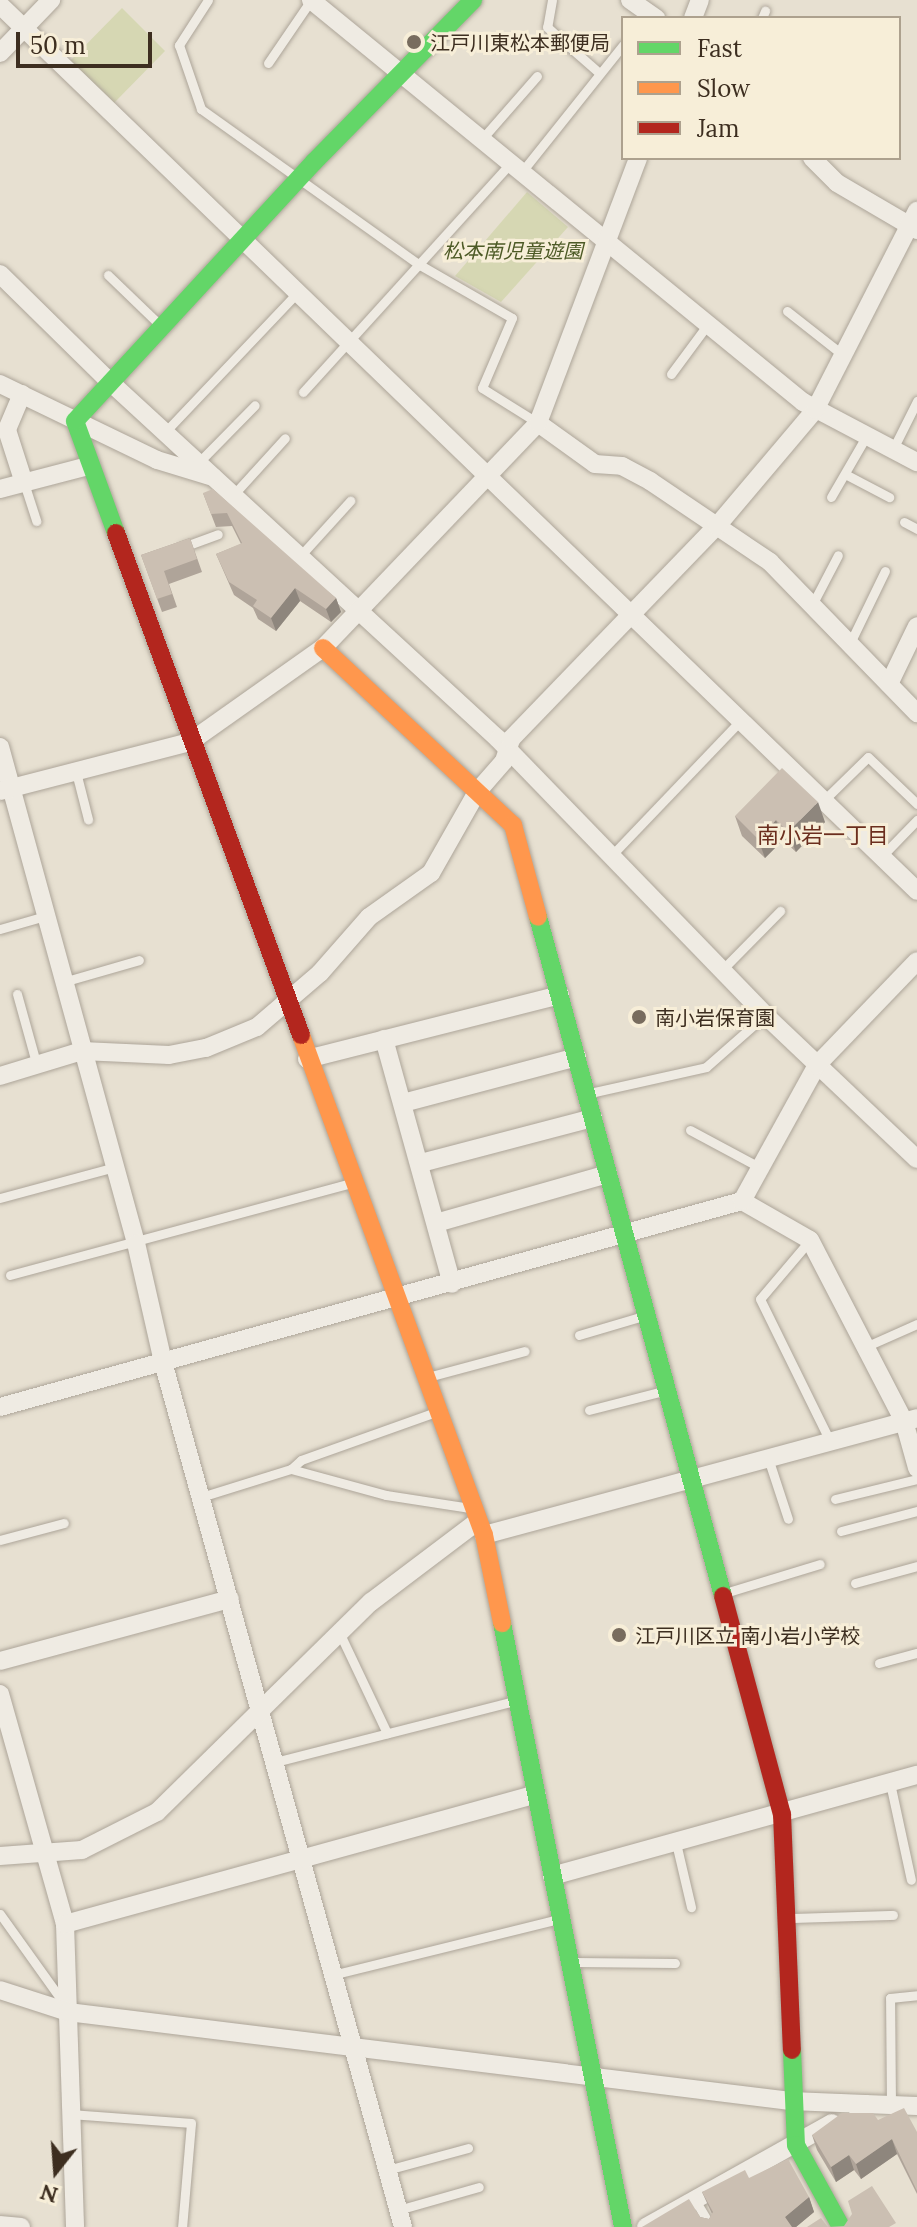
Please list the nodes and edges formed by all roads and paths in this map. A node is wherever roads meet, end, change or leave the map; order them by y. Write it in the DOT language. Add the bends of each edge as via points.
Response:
graph roads {
  1 [pos="51,0"];
  2 [pos="208,0"];
  3 [pos="311,0"];
  4 [pos="473,0"];
  5 [pos="552,0"];
  6 [pos="630,0"];
  7 [pos="0,5"];
  8 [pos="648,16"];
  9 [pos="24,28"];
  10 [pos="621,47"];
  11 [pos="0,53"];
  12 [pos="268,63"];
  13 [pos="598,72"];
  14 [pos="404,74"];
  15 [pos="537,76"];
  16 [pos="481,140"];
  17 [pos="637,160"];
  18 [pos="814,160"];
  19 [pos="515,170"];
  20 [pos="301,181"];
  21 [pos="915,223"];
  22 [pos="242,241"];
  23 [pos="605,241"];
  24 [pos="420,265"];
  25 [pos="0,274"];
  26 [pos="108,275"];
  27 [pos="299,291"];
  28 [pos="787,311"];
  29 [pos="708,324"];
  30 [pos="164,328"];
  31 [pos="351,342"];
  32 [pos="845,357"];
  33 [pos="671,374"];
  34 [pos="109,381"];
  35 [pos="0,384"];
  36 [pos="303,392"];
  37 [pos="22,394"];
  38 [pos="917,401"];
  39 [pos="255,405"];
  40 [pos="815,410"];
  41 [pos="75,421"];
  42 [pos="538,423"];
  43 [pos="166,431"];
  44 [pos="867,435"];
  45 [pos="285,438"];
  46 [pos="893,449"];
  47 [pos="200,461"];
  48 [pos="917,462"];
  49 [pos="88,466"];
  50 [pos="845,474"];
  51 [pos="488,477"];
  52 [pos="220,479"];
  53 [pos="24,483"];
  54 [pos="0,489"];
  55 [pos="235,493"];
  56 [pos="831,497"];
  57 [pos="889,497"];
  58 [pos="350,501"];
  59 [pos="36,521"];
  60 [pos="904,522"];
  61 [pos="717,526"];
  62 [pos="917,529"];
  63 [pos="218,534"];
  64 [pos="165,553"];
  65 [pos="302,554"];
  66 [pos="838,555"];
  67 [pos="885,571"];
  68 [pos="812,605"];
  69 [pos="359,610"];
  70 [pos="630,614"];
  71 [pos="917,626"];
  72 [pos="850,643"];
  73 [pos="323,648"];
  74 [pos="889,684"];
  75 [pos="917,713"];
  76 [pos="739,722"];
  77 [pos="190,742"];
  78 [pos="0,747"];
  79 [pos="509,750"];
  80 [pos="75,772"];
  81 [pos="6,790"];
  82 [pos="477,792"];
  83 [pos="822,802"];
  84 [pos="917,804"];
  85 [pos="88,819"];
  86 [pos="917,820"];
  87 [pos="610,857"];
  88 [pos="881,857"];
  89 [pos="917,891"];
  90 [pos="780,911"];
  91 [pos="45,916"];
  92 [pos="0,929"];
  93 [pos="139,960"];
  94 [pos="917,961"];
  95 [pos="722,970"];
  96 [pos="63,982"];
  97 [pos="17,994"];
  98 [pos="560,995"];
  99 [pos="286,1002"];
  100 [pos="765,1015"];
  101 [pos="384,1039"];
  102 [pos="82,1051"];
  103 [pos="577,1057"];
  104 [pos="307,1059"];
  105 [pos="817,1065"];
  106 [pos="37,1066"];
  107 [pos="0,1076"];
  108 [pos="586,1093"];
  109 [pos="403,1103"];
  110 [pos="593,1118"];
  111 [pos="690,1130"];
  112 [pos="917,1159"];
  113 [pos="421,1163"];
  114 [pos="115,1167"];
  115 [pos="761,1169"];
  116 [pos="608,1174"];
  117 [pos="352,1183"];
  118 [pos="0,1198"];
  119 [pos="742,1201"];
  120 [pos="436,1223"];
  121 [pos="625,1235"];
  122 [pos="810,1240"];
  123 [pos="136,1243"];
  124 [pos="10,1275"];
  125 [pos="452,1284"];
  126 [pos="396,1299"];
  127 [pos="646,1315"];
  128 [pos="917,1324"];
  129 [pos="579,1335"];
  130 [pos="865,1347"];
  131 [pos="525,1351"];
  132 [pos="163,1362"];
  133 [pos="425,1378"];
  134 [pos="667,1391"];
  135 [pos="0,1407"];
  136 [pos="589,1410"];
  137 [pos="438,1411"];
  138 [pos="911,1419"];
  139 [pos="830,1441"];
  140 [pos="768,1457"];
  141 [pos="917,1468"];
  142 [pos="291,1469"];
  143 [pos="690,1478"];
  144 [pos="917,1479"];
  145 [pos="201,1497"];
  146 [pos="835,1499"];
  147 [pos="917,1511"];
  148 [pos="788,1519"];
  149 [pos="478,1522"];
  150 [pos="64,1523"];
  151 [pos="841,1531"];
  152 [pos="0,1540"];
  153 [pos="820,1564"];
  154 [pos="917,1566"];
  155 [pos="855,1583"];
  156 [pos="722,1594"];
  157 [pos="230,1599"];
  158 [pos="339,1631"];
  159 [pos="917,1653"];
  160 [pos="0,1661"];
  161 [pos="879,1663"];
  162 [pos="0,1694"];
  163 [pos="517,1700"];
  164 [pos="261,1704"];
  165 [pos="387,1733"];
  166 [pos="275,1762"];
  167 [pos="917,1775"];
  168 [pos="890,1783"];
  169 [pos="536,1794"];
  170 [pos="782,1814"];
  171 [pos="676,1843"];
  172 [pos="0,1856"];
  173 [pos="46,1856"];
  174 [pos="299,1857"];
  175 [pos="552,1876"];
  176 [pos="911,1880"];
  177 [pos="691,1907"];
  178 [pos="0,1914"];
  179 [pos="893,1915"];
  180 [pos="561,1918"];
  181 [pos="785,1918"];
  182 [pos="65,1924"];
  183 [pos="570,1962"];
  184 [pos="675,1963"];
  185 [pos="332,1975"];
  186 [pos="0,1990"];
  187 [pos="917,1995"];
  188 [pos="68,2012"];
  189 [pos="353,2047"];
  190 [pos="593,2077"];
  191 [pos="791,2101"];
  192 [pos="865,2104"];
  193 [pos="891,2105"];
  194 [pos="917,2106"];
  195 [pos="71,2114"];
  196 [pos="796,2145"];
  197 [pos="468,2148"];
  198 [pos="387,2170"];
  199 [pos="479,2187"];
  200 [pos="695,2200"];
  201 [pos="401,2219"];
  202 [pos="0,2225"];
  203 [pos="21,2227"];
  204 [pos="75,2227"];
  205 [pos="182,2227"];
  206 [pos="623,2227"];
  207 [pos="646,2227"];
  208 [pos="711,2227"];
  209 [pos="841,2227"];
  1 -- 9 [label="street"];
  2 -- 20 [label="lane" via="179,45 201,109"];
  3 -- 12 [label="lane"];
  3 -- 14 [label="street"];
  4 -- 14 [label="street"];
  5 -- 13 [label="lane" via="547,27"];
  6 -- 8 [label="street"];
  7 -- 9 [label="street"];
  9 -- 11 [label="street"];
  9 -- 22 [label="street"];
  10 -- 13 [label="lane"];
  13 -- 19 [label="lane"];
  14 -- 16 [label="street"];
  14 -- 20 [label="street"];
  15 -- 16 [label="lane"];
  16 -- 19 [label="street"];
  17 -- 23 [label="street"];
  18 -- 21 [label="street" via="837,183"];
  19 -- 23 [label="street"];
  19 -- 24 [label="lane"];
  20 -- 22 [label="street"];
  20 -- 24 [label="lane"];
  21 -- 32 [label="street"];
  22 -- 27 [label="street"];
  22 -- 30 [label="street"];
  23 -- 29 [label="street"];
  23 -- 42 [label="street"];
  24 -- 31 [label="lane"];
  24 -- 42 [label="lane" via="512,318 482,388"];
  25 -- 34 [label="street"];
  26 -- 30 [label="lane"];
  27 -- 31 [label="street"];
  27 -- 43 [label="lane"];
  28 -- 32 [label="lane"];
  29 -- 33 [label="lane"];
  29 -- 40 [label="street"];
  30 -- 34 [label="street"];
  31 -- 36 [label="lane"];
  31 -- 51 [label="street"];
  32 -- 40 [label="street"];
  34 -- 41 [label="street"];
  34 -- 43 [label="street"];
  35 -- 37 [label="street"];
  37 -- 41 [label="street"];
  37 -- 53 [label="street" via="7,430"];
  38 -- 46 [label="lane"];
  39 -- 47 [label="lane"];
  40 -- 44 [label="street"];
  40 -- 61 [label="street"];
  41 -- 49 [label="street"];
  41 -- 52 [label="street" via="157,460"];
  42 -- 51 [label="street"];
  42 -- 61 [label="street" via="595,464 622,466"];
  43 -- 47 [label="street"];
  44 -- 46 [label="street"];
  44 -- 50 [label="lane"];
  45 -- 55 [label="lane"];
  46 -- 48 [label="street"];
  47 -- 52 [label="street"];
  49 -- 53 [label="street"];
  49 -- 77 [label="street" via="132,566"];
  50 -- 56 [label="lane"];
  50 -- 57 [label="lane"];
  51 -- 69 [label="street"];
  51 -- 70 [label="street"];
  52 -- 55 [label="street"];
  53 -- 54 [label="street"];
  53 -- 59 [label="lane"];
  55 -- 65 [label="street"];
  58 -- 65 [label="lane"];
  60 -- 62 [label="lane"];
  61 -- 68 [label="street" via="770,562"];
  61 -- 70 [label="street"];
  63 -- 64 [label="lane"];
  65 -- 69 [label="street"];
  66 -- 68 [label="lane"];
  67 -- 72 [label="lane"];
  68 -- 72 [label="street"];
  69 -- 73 [label="street"];
  69 -- 79 [label="street"];
  70 -- 76 [label="street"];
  70 -- 79 [label="street" via="511,739"];
  71 -- 74 [label="street"];
  72 -- 74 [label="street"];
  73 -- 77 [label="street"];
  73 -- 82 [label="street"];
  74 -- 75 [label="street"];
  76 -- 83 [label="street"];
  76 -- 87 [label="lane"];
  77 -- 80 [label="street"];
  77 -- 99 [label="street"];
  78 -- 81 [label="street"];
  79 -- 82 [label="street"];
  79 -- 87 [label="street"];
  80 -- 81 [label="street"];
  80 -- 85 [label="lane"];
  81 -- 91 [label="street"];
  82 -- 98 [label="street" via="513,825"];
  82 -- 99 [label="street" via="431,873 369,917"];
  83 -- 84 [label="lane" via="868,757"];
  83 -- 88 [label="street"];
  86 -- 88 [label="lane"];
  87 -- 95 [label="street"];
  88 -- 89 [label="street"];
  90 -- 95 [label="lane"];
  91 -- 92 [label="lane"];
  91 -- 96 [label="street"];
  93 -- 96 [label="lane"];
  94 -- 105 [label="street"];
  95 -- 100 [label="street"];
  96 -- 102 [label="street"];
  97 -- 106 [label="lane"];
  98 -- 101 [label="street"];
  98 -- 103 [label="street"];
  99 -- 102 [label="street" via="257,1027 206,1048 169,1055"];
  99 -- 104 [label="street"];
  100 -- 105 [label="street"];
  100 -- 108 [label="lane" via="706,1067"];
  101 -- 104 [label="street"];
  101 -- 109 [label="street"];
  102 -- 106 [label="street"];
  102 -- 114 [label="street"];
  103 -- 108 [label="street"];
  103 -- 109 [label="street"];
  104 -- 117 [label="street"];
  105 -- 112 [label="street"];
  105 -- 115 [label="street"];
  106 -- 107 [label="street"];
  108 -- 110 [label="street"];
  109 -- 113 [label="street"];
  110 -- 113 [label="street"];
  110 -- 116 [label="street"];
  111 -- 115 [label="lane"];
  113 -- 120 [label="street"];
  114 -- 118 [label="lane"];
  114 -- 123 [label="street"];
  115 -- 119 [label="street"];
  116 -- 120 [label="street"];
  116 -- 121 [label="street"];
  117 -- 123 [label="lane"];
  117 -- 126 [label="street"];
  119 -- 121 [label="street"];
  119 -- 122 [label="street"];
  120 -- 125 [label="street"];
  121 -- 125 [label="street"];
  121 -- 127 [label="street"];
  122 -- 130 [label="street"];
  122 -- 139 [label="lane" via="760,1299"];
  123 -- 124 [label="lane"];
  123 -- 132 [label="street"];
  125 -- 126 [label="street"];
  126 -- 132 [label="street"];
  126 -- 133 [label="street"];
  127 -- 129 [label="lane"];
  127 -- 134 [label="street"];
  128 -- 130 [label="lane"];
  130 -- 138 [label="street"];
  131 -- 133 [label="lane"];
  132 -- 135 [label="street"];
  132 -- 145 [label="street"];
  133 -- 137 [label="street"];
  134 -- 136 [label="lane"];
  134 -- 143 [label="street"];
  137 -- 142 [label="lane" via="301,1460"];
  137 -- 149 [label="street"];
  138 -- 139 [label="street"];
  138 -- 141 [label="street"];
  139 -- 140 [label="street"];
  140 -- 143 [label="street"];
  140 -- 148 [label="lane"];
  142 -- 145 [label="lane"];
  142 -- 149 [label="lane"];
  143 -- 149 [label="street"];
  143 -- 156 [label="street"];
  144 -- 146 [label="lane"];
  145 -- 157 [label="street"];
  147 -- 151 [label="lane"];
  149 -- 158 [label="street"];
  149 -- 163 [label="street"];
  150 -- 152 [label="lane"];
  153 -- 156 [label="lane"];
  154 -- 155 [label="lane"];
  156 -- 170 [label="street"];
  157 -- 160 [label="street"];
  157 -- 164 [label="street"];
  158 -- 164 [label="street"];
  158 -- 165 [label="lane"];
  159 -- 161 [label="lane"];
  162 -- 173 [label="street"];
  163 -- 165 [label="lane"];
  163 -- 169 [label="street"];
  164 -- 166 [label="street"];
  164 -- 173 [label="street" via="157,1812 82,1850"];
  165 -- 166 [label="lane"];
  166 -- 174 [label="street"];
  167 -- 168 [label="street"];
  168 -- 170 [label="street"];
  168 -- 176 [label="lane"];
  169 -- 174 [label="street"];
  169 -- 175 [label="street"];
  170 -- 171 [label="street"];
  170 -- 181 [label="street"];
  171 -- 175 [label="street"];
  171 -- 177 [label="lane"];
  172 -- 173 [label="street"];
  173 -- 182 [label="street"];
  174 -- 182 [label="street"];
  174 -- 185 [label="street"];
  175 -- 180 [label="street"];
  178 -- 188 [label="lane" via="50,1978"];
  179 -- 181 [label="lane"];
  180 -- 183 [label="street"];
  180 -- 185 [label="lane"];
  181 -- 191 [label="street"];
  182 -- 188 [label="street"];
  183 -- 184 [label="lane"];
  183 -- 190 [label="street"];
  185 -- 189 [label="street"];
  186 -- 188 [label="street"];
  187 -- 193 [label="lane" via="890,1998"];
  188 -- 189 [label="street"];
  188 -- 195 [label="street"];
  189 -- 190 [label="street"];
  189 -- 198 [label="street"];
  190 -- 191 [label="street"];
  190 -- 206 [label="street"];
  191 -- 192 [label="street"];
  191 -- 196 [label="street"];
  192 -- 193 [label="street"];
  192 -- 196 [label="street"];
  193 -- 194 [label="street"];
  195 -- 204 [label="street"];
  195 -- 205 [label="lane" via="191,2123"];
  196 -- 200 [label="street"];
  196 -- 209 [label="street"];
  197 -- 198 [label="lane"];
  198 -- 201 [label="street"];
  199 -- 201 [label="lane"];
  200 -- 207 [label="street"];
  200 -- 208 [label="lane"];
  202 -- 203 [label="street"];
}
